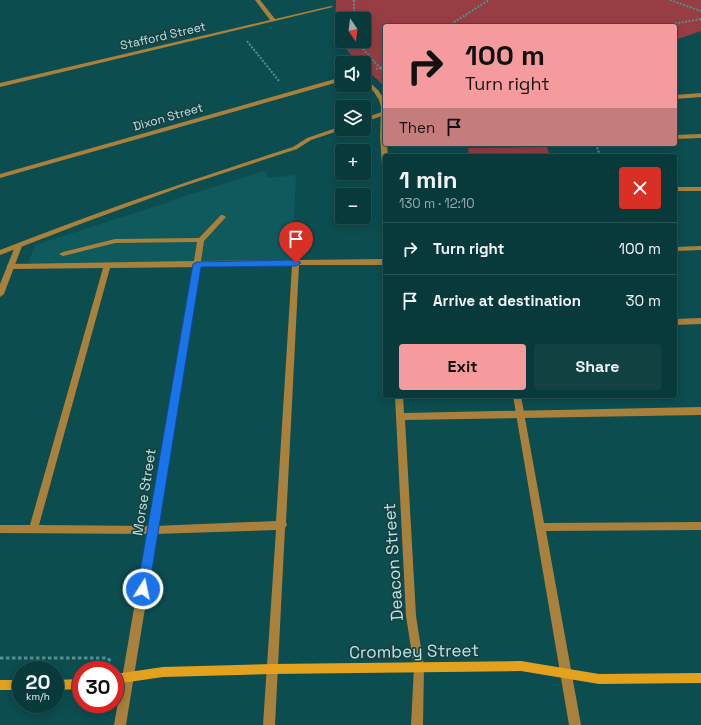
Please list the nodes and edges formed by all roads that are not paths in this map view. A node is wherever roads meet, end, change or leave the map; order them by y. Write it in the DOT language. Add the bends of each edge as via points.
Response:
graph roads {
  1 [pos="257,0"];
  2 [pos="331,7"];
  3 [pos="273,20"];
  4 [pos="335,81"];
  5 [pos="0,85"];
  6 [pos="371,86"];
  7 [pos="701,94"];
  8 [pos="677,97"];
  9 [pos="383,104"];
  10 [pos="383,114"];
  11 [pos="371,118"];
  12 [pos="335,130"];
  13 [pos="701,136"];
  14 [pos="677,137"];
  15 [pos="0,176"];
  16 [pos="677,189"];
  17 [pos="701,189"];
  18 [pos="223,217"];
  19 [pos="202,240"];
  20 [pos="18,246"];
  21 [pos="701,248"];
  22 [pos="677,249"];
  23 [pos="0,253"];
  24 [pos="63,254"];
  25 [pos="383,262"];
  26 [pos="296,263"];
  27 [pos="197,264"];
  28 [pos="11,266"];
  29 [pos="107,266"];
  30 [pos="0,294"];
  31 [pos="701,321"];
  32 [pos="677,322"];
  33 [pos="399,398"];
  34 [pos="517,398"];
  35 [pos="701,411"];
  36 [pos="520,415"];
  37 [pos="400,417"];
  38 [pos="282,525"];
  39 [pos="701,526"];
  40 [pos="540,527"];
  41 [pos="0,529"];
  42 [pos="33,529"];
  43 [pos="154,530"];
  44 [pos="419,667"];
  45 [pos="272,669"];
  46 [pos="566,674"];
  47 [pos="128,677"];
  48 [pos="124,678"];
  49 [pos="701,678"];
  50 [pos="12,685"];
  51 [pos="0,686"];
  52 [pos="120,725"];
  53 [pos="269,725"];
  54 [pos="417,725"];
  55 [pos="575,725"];
  1 -- 3 [label="street"];
  2 -- 3 [label="street, Stafford Street"];
  3 -- 5 [label="street, Stafford Street"];
  4 -- 15 [label="street, Dixon Street"];
  6 -- 9 [label="street"];
  7 -- 8 [label="street"];
  10 -- 11 [label="street"];
  12 -- 20 [label="street" via="309,139 295,148 179,186"];
  13 -- 14 [label="street"];
  16 -- 17 [label="street"];
  18 -- 19 [label="street"];
  19 -- 24 [label="street" via="115,241"];
  19 -- 27 [label="street, Morse Street"];
  20 -- 23 [label="street"];
  20 -- 28 [label="street"];
  21 -- 22 [label="street"];
  25 -- 26 [label="street"];
  26 -- 27 [label="street"];
  26 -- 38 [label="street"];
  27 -- 29 [label="street"];
  27 -- 43 [label="street, Morse Street"];
  28 -- 29 [label="street"];
  28 -- 30 [label="street"];
  29 -- 42 [label="street"];
  31 -- 32 [label="street"];
  33 -- 37 [label="street, Deacon Street"];
  34 -- 36 [label="street"];
  35 -- 36 [label="street"];
  36 -- 37 [label="street"];
  36 -- 40 [label="street"];
  37 -- 44 [label="street, Deacon Street" via="411,616"];
  38 -- 43 [label="street"];
  38 -- 45 [label="street"];
  39 -- 40 [label="street"];
  40 -- 46 [label="street"];
  41 -- 42 [label="street"];
  42 -- 43 [label="street"];
  43 -- 47 [label="street, Morse Street"];
  44 -- 45 [label="street, Crombey Street"];
  44 -- 46 [label="street, Crombey Street" via="521,666"];
  44 -- 54 [label="street, Deacon Street"];
  45 -- 47 [label="street, Crombey Street" via="163,672"];
  45 -- 53 [label="street"];
  46 -- 49 [label="street, Crombey Street" via="599,679"];
  46 -- 55 [label="street"];
  47 -- 48 [label="street, Crombey Street"];
  47 -- 52 [label="street, Morse Street"];
  50 -- 51 [label="street"];
}
